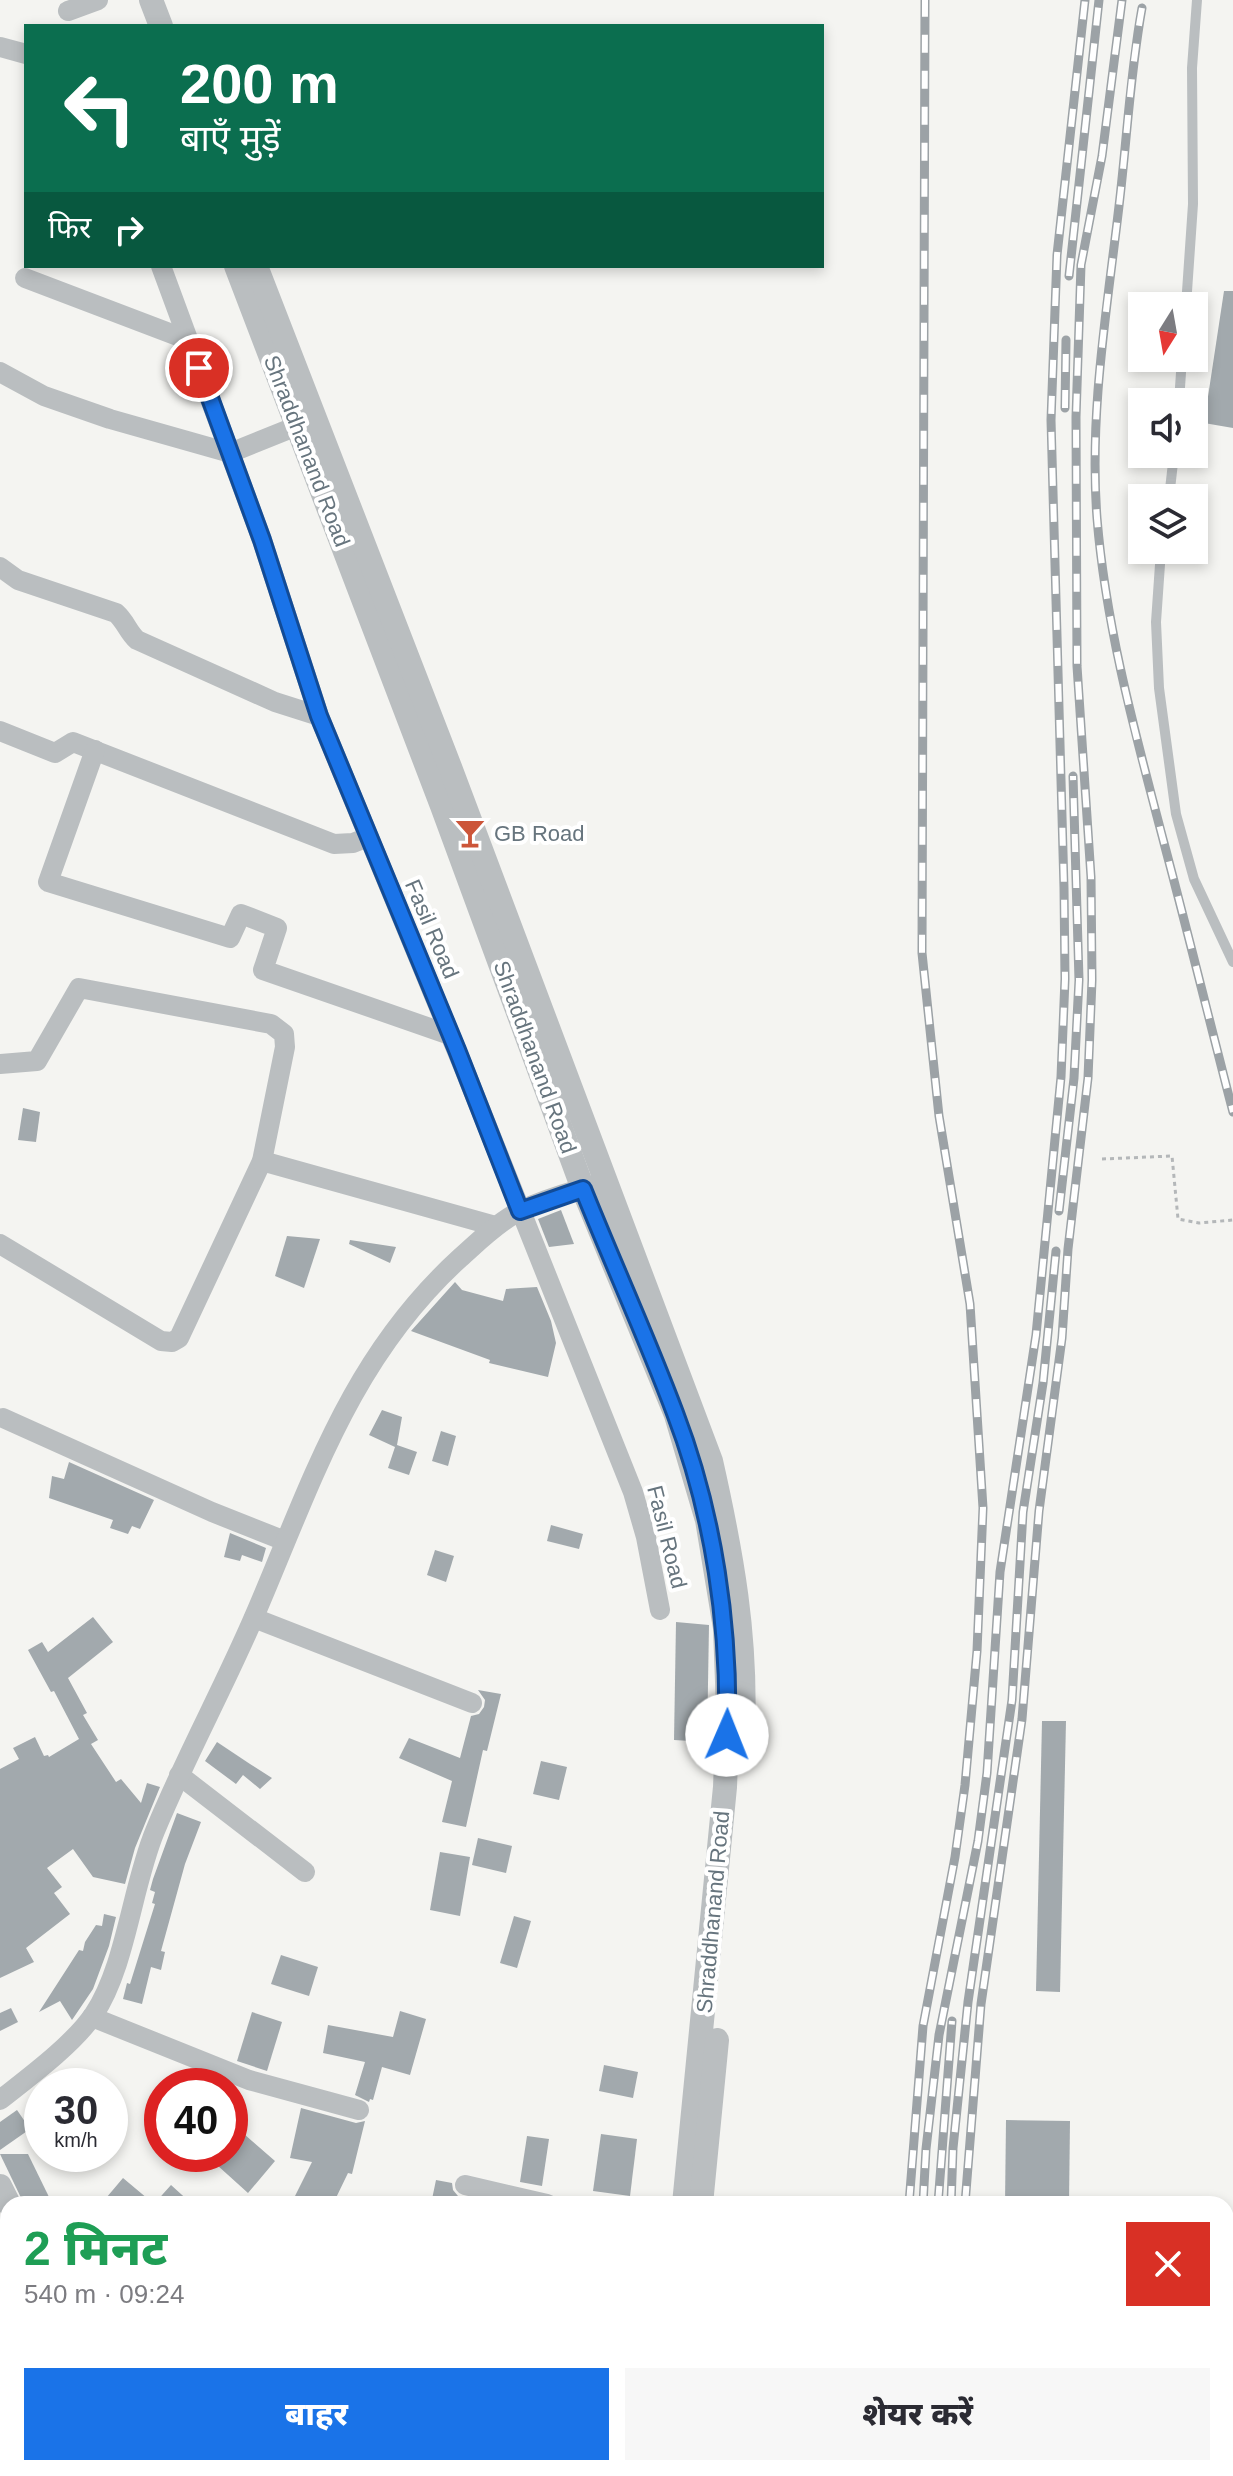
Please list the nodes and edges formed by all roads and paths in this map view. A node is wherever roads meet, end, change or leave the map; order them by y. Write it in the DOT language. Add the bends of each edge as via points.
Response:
graph roads {
  1 [pos="98,0"];
  2 [pos="135,0"];
  3 [pos="151,0"];
  4 [pos="1197,0"];
  5 [pos="69,12"];
  6 [pos="144,24"];
  7 [pos="160,24"];
  8 [pos="0,47"];
  9 [pos="24,53"];
  10 [pos="162,268"];
  11 [pos="237,268"];
  12 [pos="257,268"];
  13 [pos="25,278"];
  14 [pos="1187,292"];
  15 [pos="188,340"];
  16 [pos="0,372"];
  17 [pos="297,426"];
  18 [pos="230,453"];
  19 [pos="1160,564"];
  20 [pos="0,567"];
  21 [pos="319,716"];
  22 [pos="0,731"];
  23 [pos="95,750"];
  24 [pos="368,837"];
  25 [pos="488,897"];
  26 [pos="1233,962"];
  27 [pos="450,1035"];
  28 [pos="0,1064"];
  29 [pos="1102,1159"];
  30 [pos="262,1161"];
  31 [pos="595,1185"];
  32 [pos="520,1211"];
  33 [pos="1233,1220"];
  34 [pos="495,1226"];
  35 [pos="0,1244"];
  36 [pos="3,1418"];
  37 [pos="285,1541"];
  38 [pos="660,1610"];
  39 [pos="254,1618"];
  40 [pos="472,1703"];
  41 [pos="179,1775"];
  42 [pos="305,1872"];
  43 [pos="92,2017"];
  44 [pos="0,2100"];
  45 [pos="359,2110"];
  46 [pos="465,2185"];
  47 [pos="512,2196"];
  48 [pos="685,2196"];
  49 [pos="702,2196"];
  1 -- 5 [label="street"];
  2 -- 6 [label="street"];
  3 -- 7 [label="street"];
  4 -- 14 [label="lane"];
  8 -- 9 [label="street"];
  10 -- 15 [label="street, Fasil Road"];
  11 -- 17 [label="street, Shraddhanand Road"];
  12 -- 25 [label="street, Shraddhanand Road"];
  13 -- 15 [label="street"];
  15 -- 18 [label="street, Fasil Road"];
  16 -- 18 [label="street" via="44,396"];
  17 -- 18 [label="street"];
  17 -- 25 [label="street, Shraddhanand Road"];
  18 -- 21 [label="street, Fasil Road"];
  19 -- 26 [label="lane" via="1159,688 1176,814 1194,879"];
  20 -- 21 [label="street" via="18,580 116,613 137,640 275,702"];
  21 -- 24 [label="street, Fasil Road"];
  22 -- 23 [label="street" via="55,753 73,742"];
  23 -- 24 [label="street" via="334,844"];
  23 -- 27 [label="street" via="48,882 230,938 241,914 277,928 263,970"];
  24 -- 27 [label="street, Fasil Road"];
  25 -- 31 [label="street, Shraddhanand Road"];
  27 -- 32 [label="street, Fasil Road"];
  28 -- 30 [label="street" via="37,1061 79,988 271,1024 284,1034 285,1047"];
  29 -- 33 [label="path" via="1172,1156 1178,1219"];
  30 -- 34 [label="street"];
  30 -- 35 [label="street" via="183,1332 172,1342 161,1341"];
  31 -- 32 [label="street"];
  31 -- 48 [label="street, Shraddhanand Road" via="707,1520 725,1628 725,1787"];
  31 -- 49 [label="street, Shraddhanand Road" via="711,1461 740,1610 744,1698 739,1804"];
  32 -- 34 [label="street"];
  32 -- 38 [label="street, Fasil Road" via="633,1492"];
  34 -- 37 [label="street" via="441,1276 378,1351 336,1426"];
  36 -- 37 [label="street"];
  37 -- 39 [label="street"];
  39 -- 40 [label="street"];
  39 -- 41 [label="street"];
  41 -- 42 [label="street"];
  41 -- 43 [label="street" via="149,1846 109,1984"];
  43 -- 44 [label="street"];
  43 -- 45 [label="street" via="249,2080"];
  46 -- 47 [label="street"];
}
